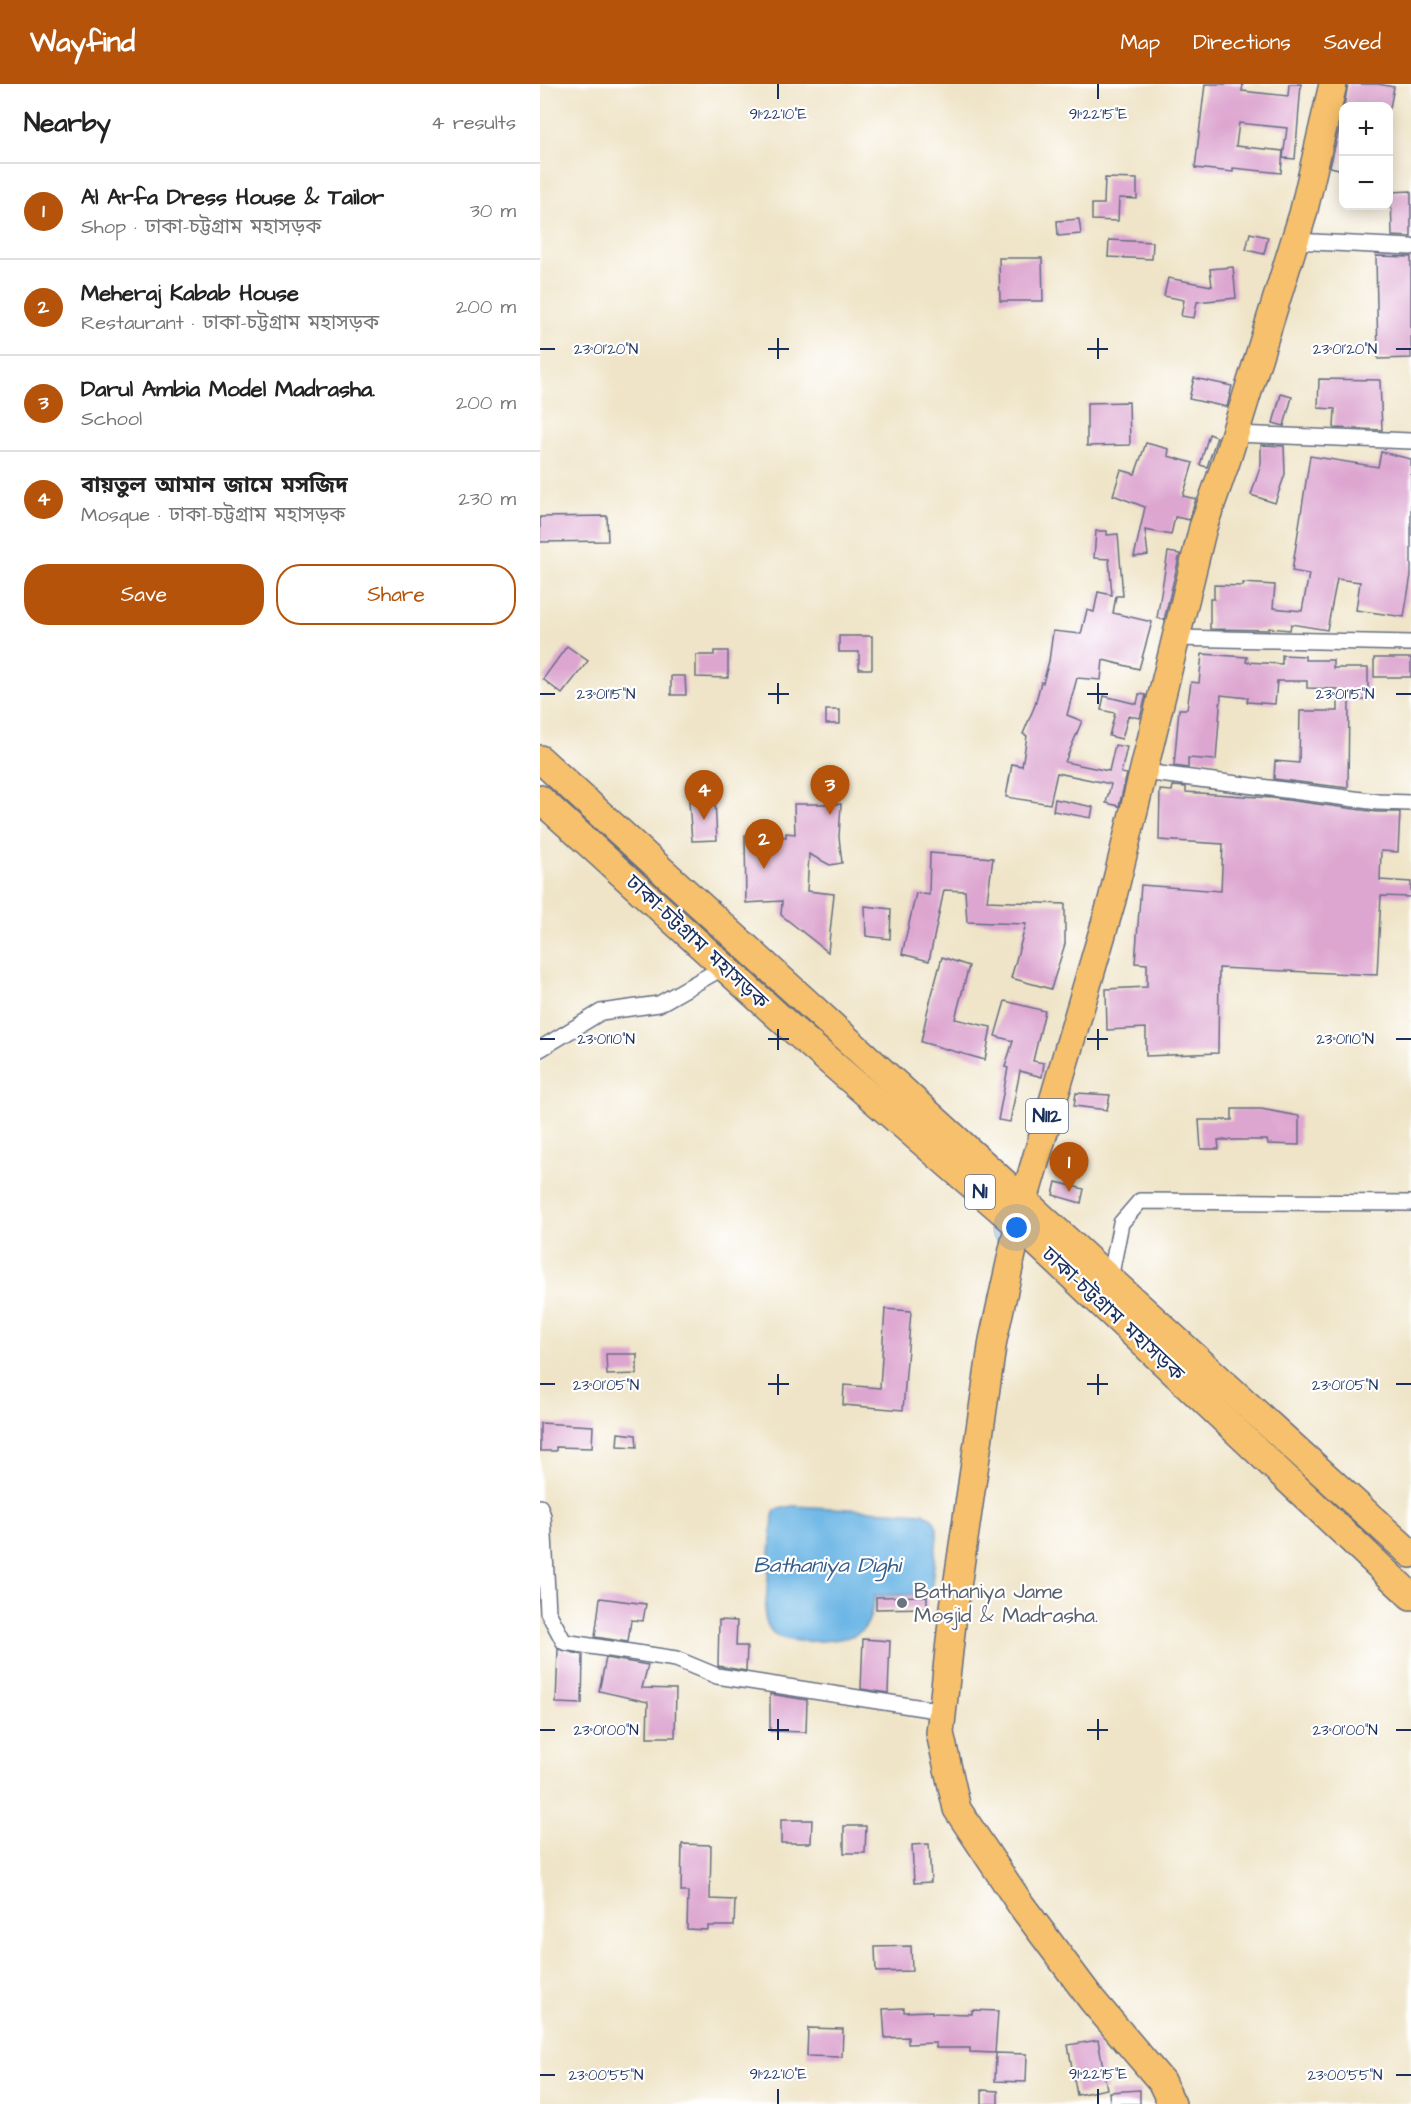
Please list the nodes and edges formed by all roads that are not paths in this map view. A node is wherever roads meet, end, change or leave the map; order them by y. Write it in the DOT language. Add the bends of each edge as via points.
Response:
graph roads {
  1 [pos="1333,84"];
  2 [pos="1294,241"];
  3 [pos="1411,247"];
  4 [pos="1235,434"];
  5 [pos="1411,441"];
  6 [pos="1176,638"];
  7 [pos="1411,643"];
  8 [pos="540,759"];
  9 [pos="1144,772"];
  10 [pos="540,798"];
  11 [pos="1411,802"];
  12 [pos="724,967"];
  13 [pos="540,1049"];
  14 [pos="1411,1203"];
  15 [pos="1021,1213"];
  16 [pos="1110,1279"];
  17 [pos="540,1507"];
  18 [pos="1411,1554"];
  19 [pos="1411,1596"];
  20 [pos="942,1711"];
  21 [pos="1172,2104"];
  1 -- 2 [label="highway, N112"];
  2 -- 3 [label="street"];
  2 -- 4 [label="highway, N112"];
  4 -- 5 [label="street"];
  4 -- 6 [label="highway, N112" via="1203,527"];
  6 -- 7 [label="street"];
  6 -- 9 [label="highway, N112"];
  8 -- 15 [label="highway, ঢাকা-চট্টগ্রাম মহাসড়ক / N1"];
  9 -- 11 [label="street" via="1378,802"];
  9 -- 15 [label="highway, N112" via="1112,900"];
  10 -- 12 [label="highway, ঢাকা-চট্টগ্রাম মহাসড়ক / N1"];
  12 -- 13 [label="street" via="659,1004 601,1012"];
  12 -- 15 [label="highway, ঢাকা-চট্টগ্রাম মহাসড়ক / N1" via="789,1027"];
  14 -- 16 [label="street" via="1140,1201 1121,1223"];
  15 -- 16 [label="highway, ঢাকা-চট্টগ্রাম মহাসড়ক / N1"];
  15 -- 19 [label="highway, ঢাকা-চট্টগ্রাম মহাসড়ক / N1"];
  15 -- 20 [label="highway, N112" via="993,1340"];
  16 -- 18 [label="highway, ঢাকা-চট্টগ্রাম মহাসড়ক / N1"];
  17 -- 20 [label="street" via="548,1612 564,1642 676,1659 717,1676"];
  20 -- 21 [label="highway, N112" via="940,1733 957,1809 1021,1905 1092,2000 1161,2081"];
}
